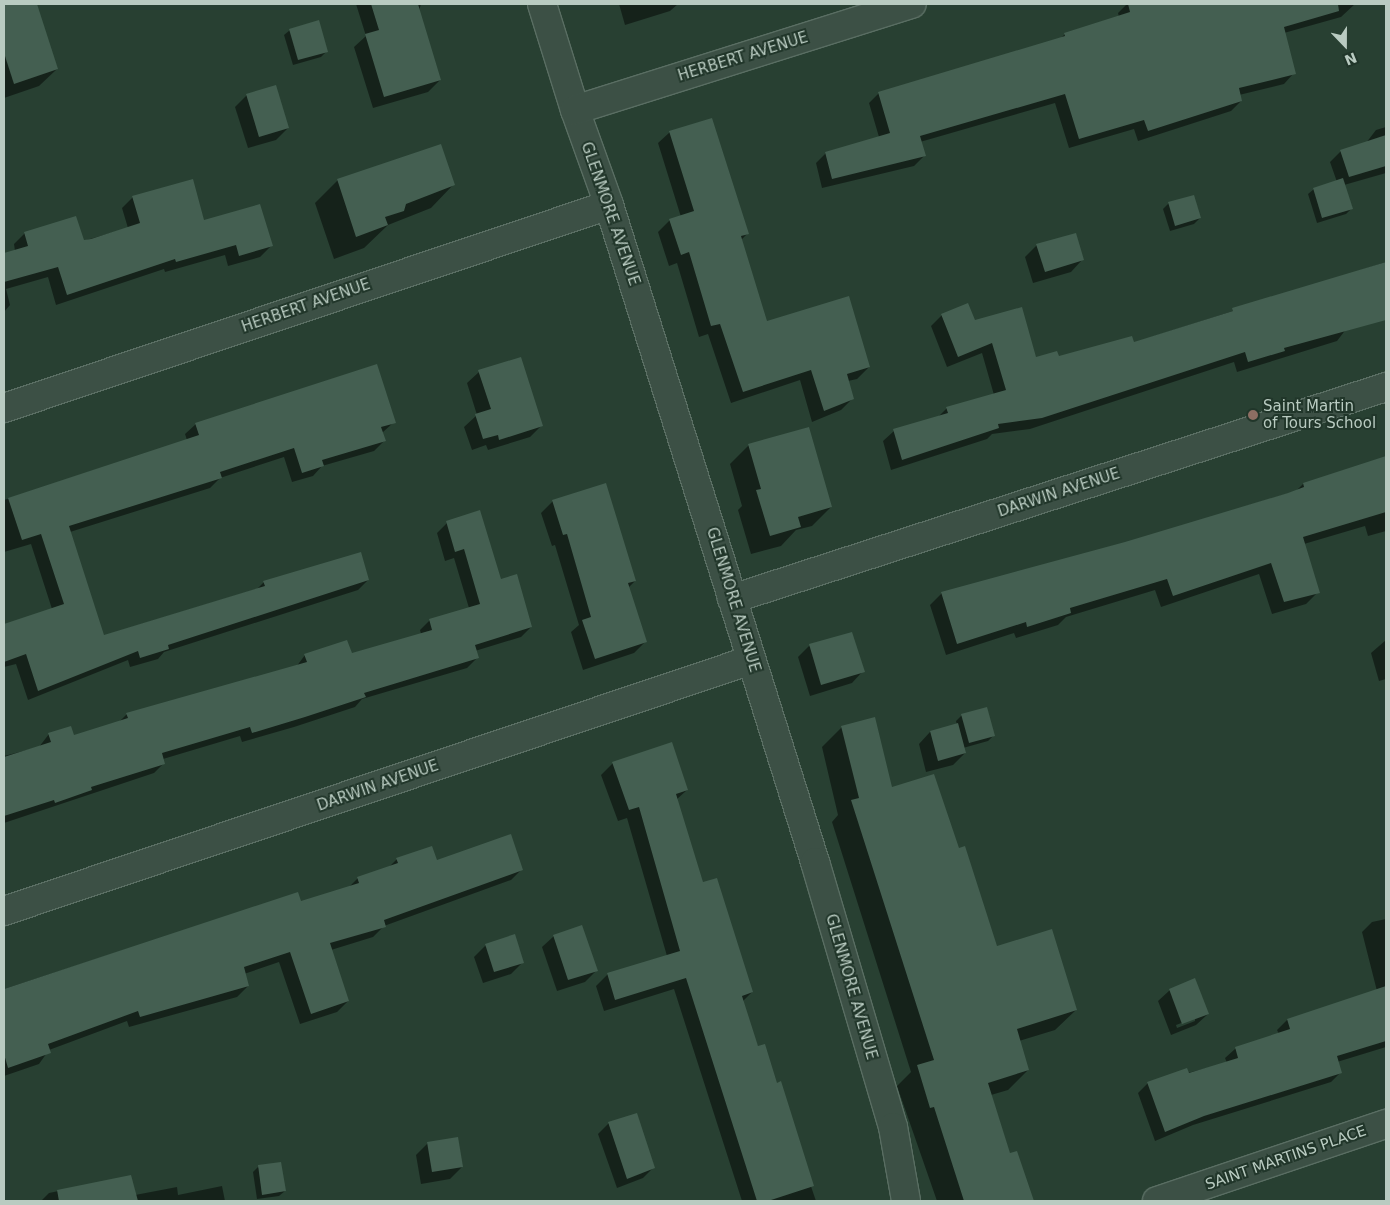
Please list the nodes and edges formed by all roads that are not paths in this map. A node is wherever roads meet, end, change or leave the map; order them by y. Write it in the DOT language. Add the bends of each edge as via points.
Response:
graph roads {
  1 [pos="542,4"];
  2 [pos="912,4"];
  3 [pos="575,110"];
  4 [pos="609,205"];
  5 [pos="1386,387"];
  6 [pos="4,408"];
  7 [pos="732,599"];
  8 [pos="751,660"];
  9 [pos="4,911"];
  10 [pos="1386,1124"];
  11 [pos="906,1201"];
  12 [pos="1158,1201"];
  1 -- 3 [label="street, GLENMORE AVENUE"];
  2 -- 3 [label="street, HERBERT AVENUE"];
  3 -- 4 [label="street, GLENMORE AVENUE"];
  4 -- 6 [label="street, HERBERT AVENUE"];
  4 -- 7 [label="street, GLENMORE AVENUE"];
  5 -- 7 [label="street, DARWIN AVENUE"];
  7 -- 8 [label="street, GLENMORE AVENUE"];
  8 -- 9 [label="street, DARWIN AVENUE"];
  8 -- 11 [label="street, GLENMORE AVENUE" via="892,1127"];
  10 -- 12 [label="street, SAINT MARTINS PLACE"];
}
